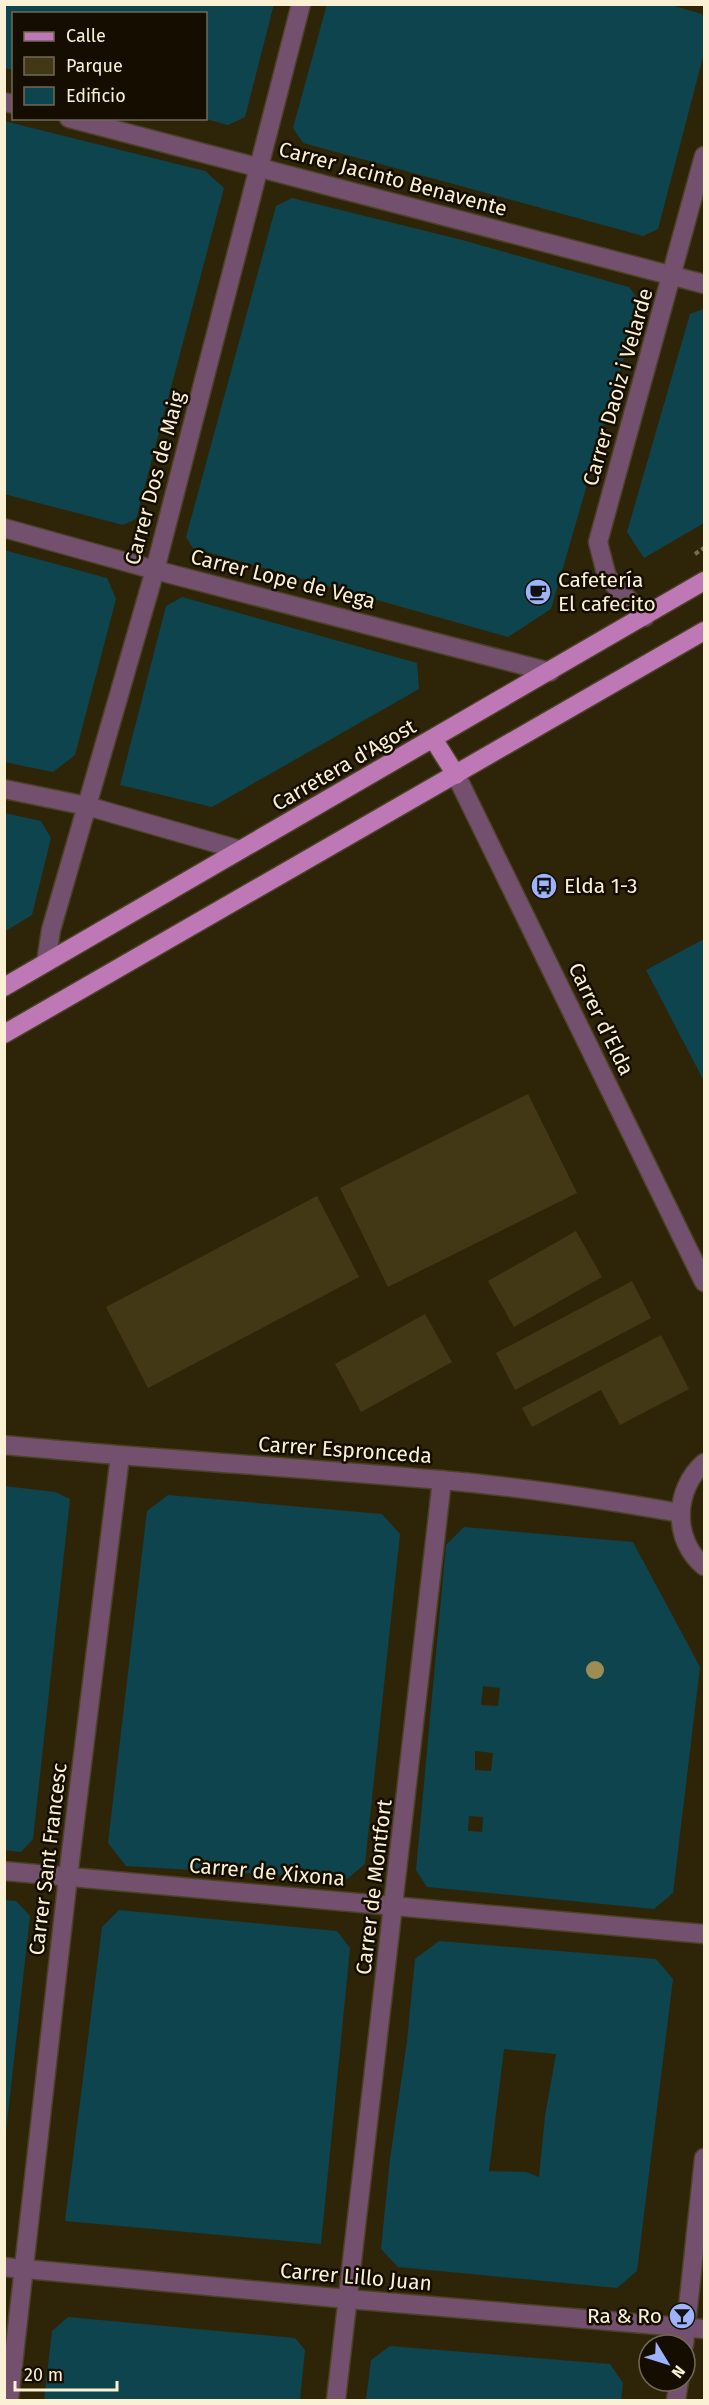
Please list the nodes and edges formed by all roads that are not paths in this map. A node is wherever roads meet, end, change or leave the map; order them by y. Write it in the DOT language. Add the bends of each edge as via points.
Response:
graph roads {
  1 [pos="301,4"];
  2 [pos="77,120"];
  3 [pos="705,156"];
  4 [pos="259,168"];
  5 [pos="672,276"];
  6 [pos="705,284"];
  7 [pos="4,528"];
  8 [pos="154,570"];
  9 [pos="705,581"];
  10 [pos="645,617"];
  11 [pos="705,631"];
  12 [pos="550,672"];
  13 [pos="434,740"];
  14 [pos="456,776"];
  15 [pos="4,789"];
  16 [pos="87,806"];
  17 [pos="240,850"];
  18 [pos="46,962"];
  19 [pos="4,987"];
  20 [pos="4,1034"];
  21 [pos="705,1282"];
  22 [pos="4,1445"];
  23 [pos="120,1456"];
  24 [pos="705,1462"];
  25 [pos="442,1480"];
  26 [pos="680,1513"];
  27 [pos="705,1566"];
  28 [pos="4,1871"];
  29 [pos="68,1877"];
  30 [pos="394,1905"];
  31 [pos="705,1934"];
  32 [pos="705,2158"];
  33 [pos="4,2267"];
  34 [pos="23,2268"];
  35 [pos="348,2300"];
  36 [pos="682,2333"];
  37 [pos="692,2333"];
  38 [pos="9,2400"];
  39 [pos="336,2400"];
  1 -- 4 [label="street, Carrer Dos de Maig"];
  2 -- 4 [label="street, Carrer Jacinto Benavente"];
  3 -- 5 [label="street, Carrer Daoiz i Velarde"];
  4 -- 5 [label="street, Carrer Jacinto Benavente"];
  4 -- 8 [label="street, Carrer Dos de Maig"];
  5 -- 6 [label="street, Carrer Jacinto Benavente"];
  5 -- 10 [label="street, Carrer Daoiz i Velarde" via="598,542 607,577"];
  7 -- 8 [label="street, Carrer Lope de Vega"];
  8 -- 12 [label="street, Carrer Lope de Vega"];
  8 -- 16 [label="street, Carrer Dos de Maig"];
  9 -- 10 [label="main road, Carretera d'Agost"];
  10 -- 12 [label="main road, Carretera d'Agost"];
  11 -- 14 [label="main road"];
  12 -- 13 [label="main road, Carretera d'Agost"];
  13 -- 14 [label="main road"];
  13 -- 17 [label="main road, Carretera d'Agost"];
  14 -- 20 [label="main road"];
  14 -- 21 [label="street, Carrer d’Elda"];
  15 -- 16 [label="street"];
  16 -- 17 [label="street"];
  16 -- 18 [label="street, Carrer Dos de Maig" via="51,930"];
  17 -- 18 [label="main road, Carretera d'Agost"];
  18 -- 19 [label="main road, Carretera d'Agost"];
  22 -- 23 [label="street, Carrer Espronceda"];
  23 -- 25 [label="street, Carrer Espronceda"];
  23 -- 29 [label="street, Carrer Sant Francesc"];
  24 -- 26 [label="street" via="695,1470 684,1490"];
  25 -- 26 [label="street, Carrer Espronceda"];
  25 -- 30 [label="street, Carrer de Montfort"];
  26 -- 27 [label="street" via="684,1538"];
  28 -- 29 [label="street, Carrer de Xixona"];
  29 -- 30 [label="street, Carrer de Xixona"];
  29 -- 34 [label="street, Carrer Sant Francesc"];
  30 -- 31 [label="street, Carrer de Xixona"];
  30 -- 35 [label="street, Carrer de Montfort"];
  32 -- 37 [label="street"];
  33 -- 34 [label="street, Carrer Lillo Juan"];
  34 -- 35 [label="street, Carrer Lillo Juan"];
  34 -- 38 [label="street, Carrer Sant Francesc"];
  35 -- 36 [label="street, Carrer Lillo Juan"];
  35 -- 39 [label="street, Carrer de Montfort"];
}
